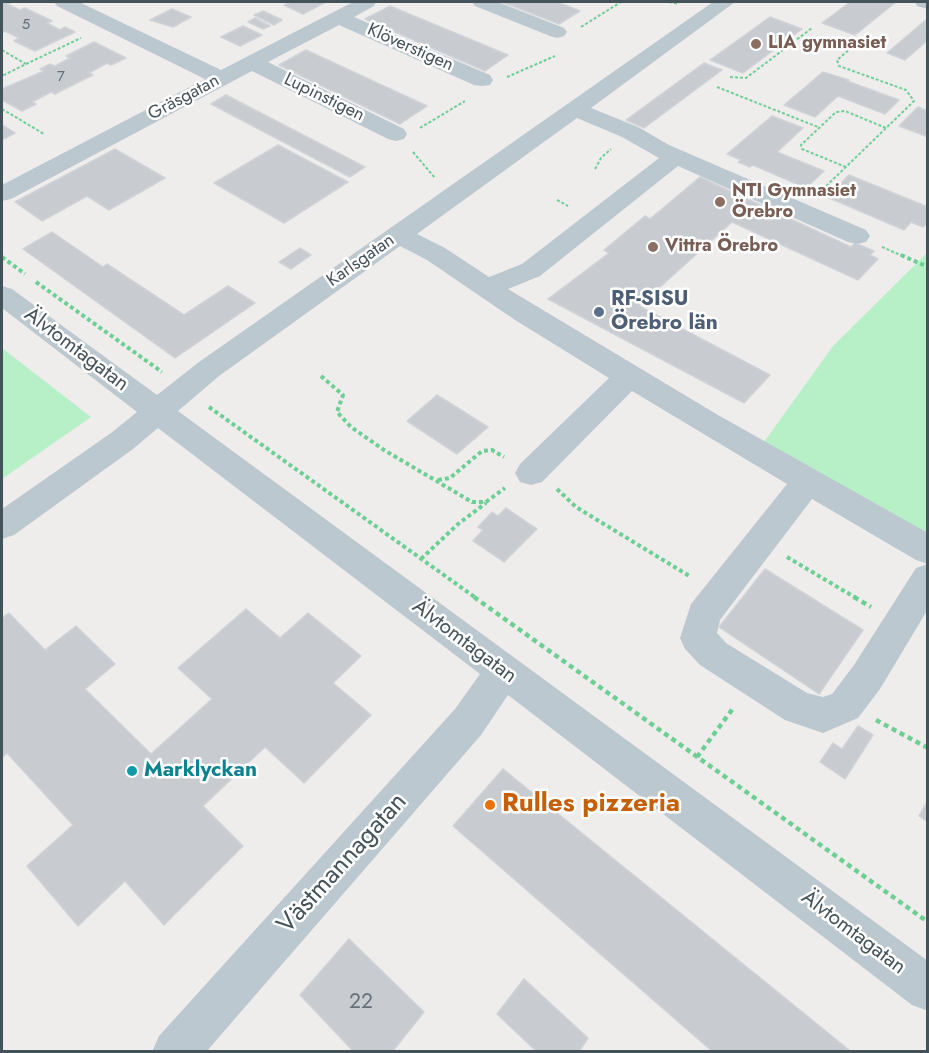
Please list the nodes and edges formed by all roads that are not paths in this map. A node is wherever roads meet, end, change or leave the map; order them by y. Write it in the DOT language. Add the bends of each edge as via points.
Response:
graph roads {
  1 [pos="64,2"];
  2 [pos="482,2"];
  3 [pos="725,2"];
  4 [pos="353,6"];
  5 [pos="562,34"];
  6 [pos="251,62"];
  7 [pos="221,78"];
  8 [pos="487,82"];
  9 [pos="575,109"];
  10 [pos="400,136"];
  11 [pos="675,157"];
  12 [pos="2,194"];
  13 [pos="398,234"];
  14 [pos="857,236"];
  15 [pos="488,287"];
  16 [pos="2,295"];
  17 [pos="629,376"];
  18 [pos="158,412"];
  19 [pos="531,473"];
  20 [pos="808,482"];
  21 [pos="2,526"];
  22 [pos="927,550"];
  23 [pos="927,578"];
  24 [pos="503,671"];
  25 [pos="927,989"];
  26 [pos="175,1052"];
  1 -- 7 [label="street"];
  2 -- 5 [label="street"];
  3 -- 9 [label="street, Karlsgatan"];
  4 -- 6 [label="street, Gräsgatan"];
  4 -- 8 [label="street, Klöverstigen"];
  6 -- 7 [label="street, Gräsgatan"];
  6 -- 10 [label="street, Lupinstigen"];
  7 -- 12 [label="street, Gräsgatan"];
  9 -- 11 [label="street" via="630,132"];
  9 -- 13 [label="street, Karlsgatan"];
  11 -- 14 [label="street"];
  11 -- 15 [label="street" via="531,270"];
  13 -- 15 [label="street"];
  13 -- 18 [label="street, Karlsgatan" via="210,369"];
  15 -- 17 [label="street"];
  16 -- 18 [label="street, Älvtomtagatan"];
  17 -- 19 [label="street"];
  17 -- 20 [label="street"];
  18 -- 21 [label="street, Karlsgatan"];
  18 -- 24 [label="street, Älvtomtagatan"];
  20 -- 22 [label="street"];
  20 -- 23 [label="street" via="703,615 698,638 713,654 798,708 823,715 845,706"];
  24 -- 25 [label="street, Älvtomtagatan"];
  24 -- 26 [label="street, Västmannagatan" via="468,722"];
}
